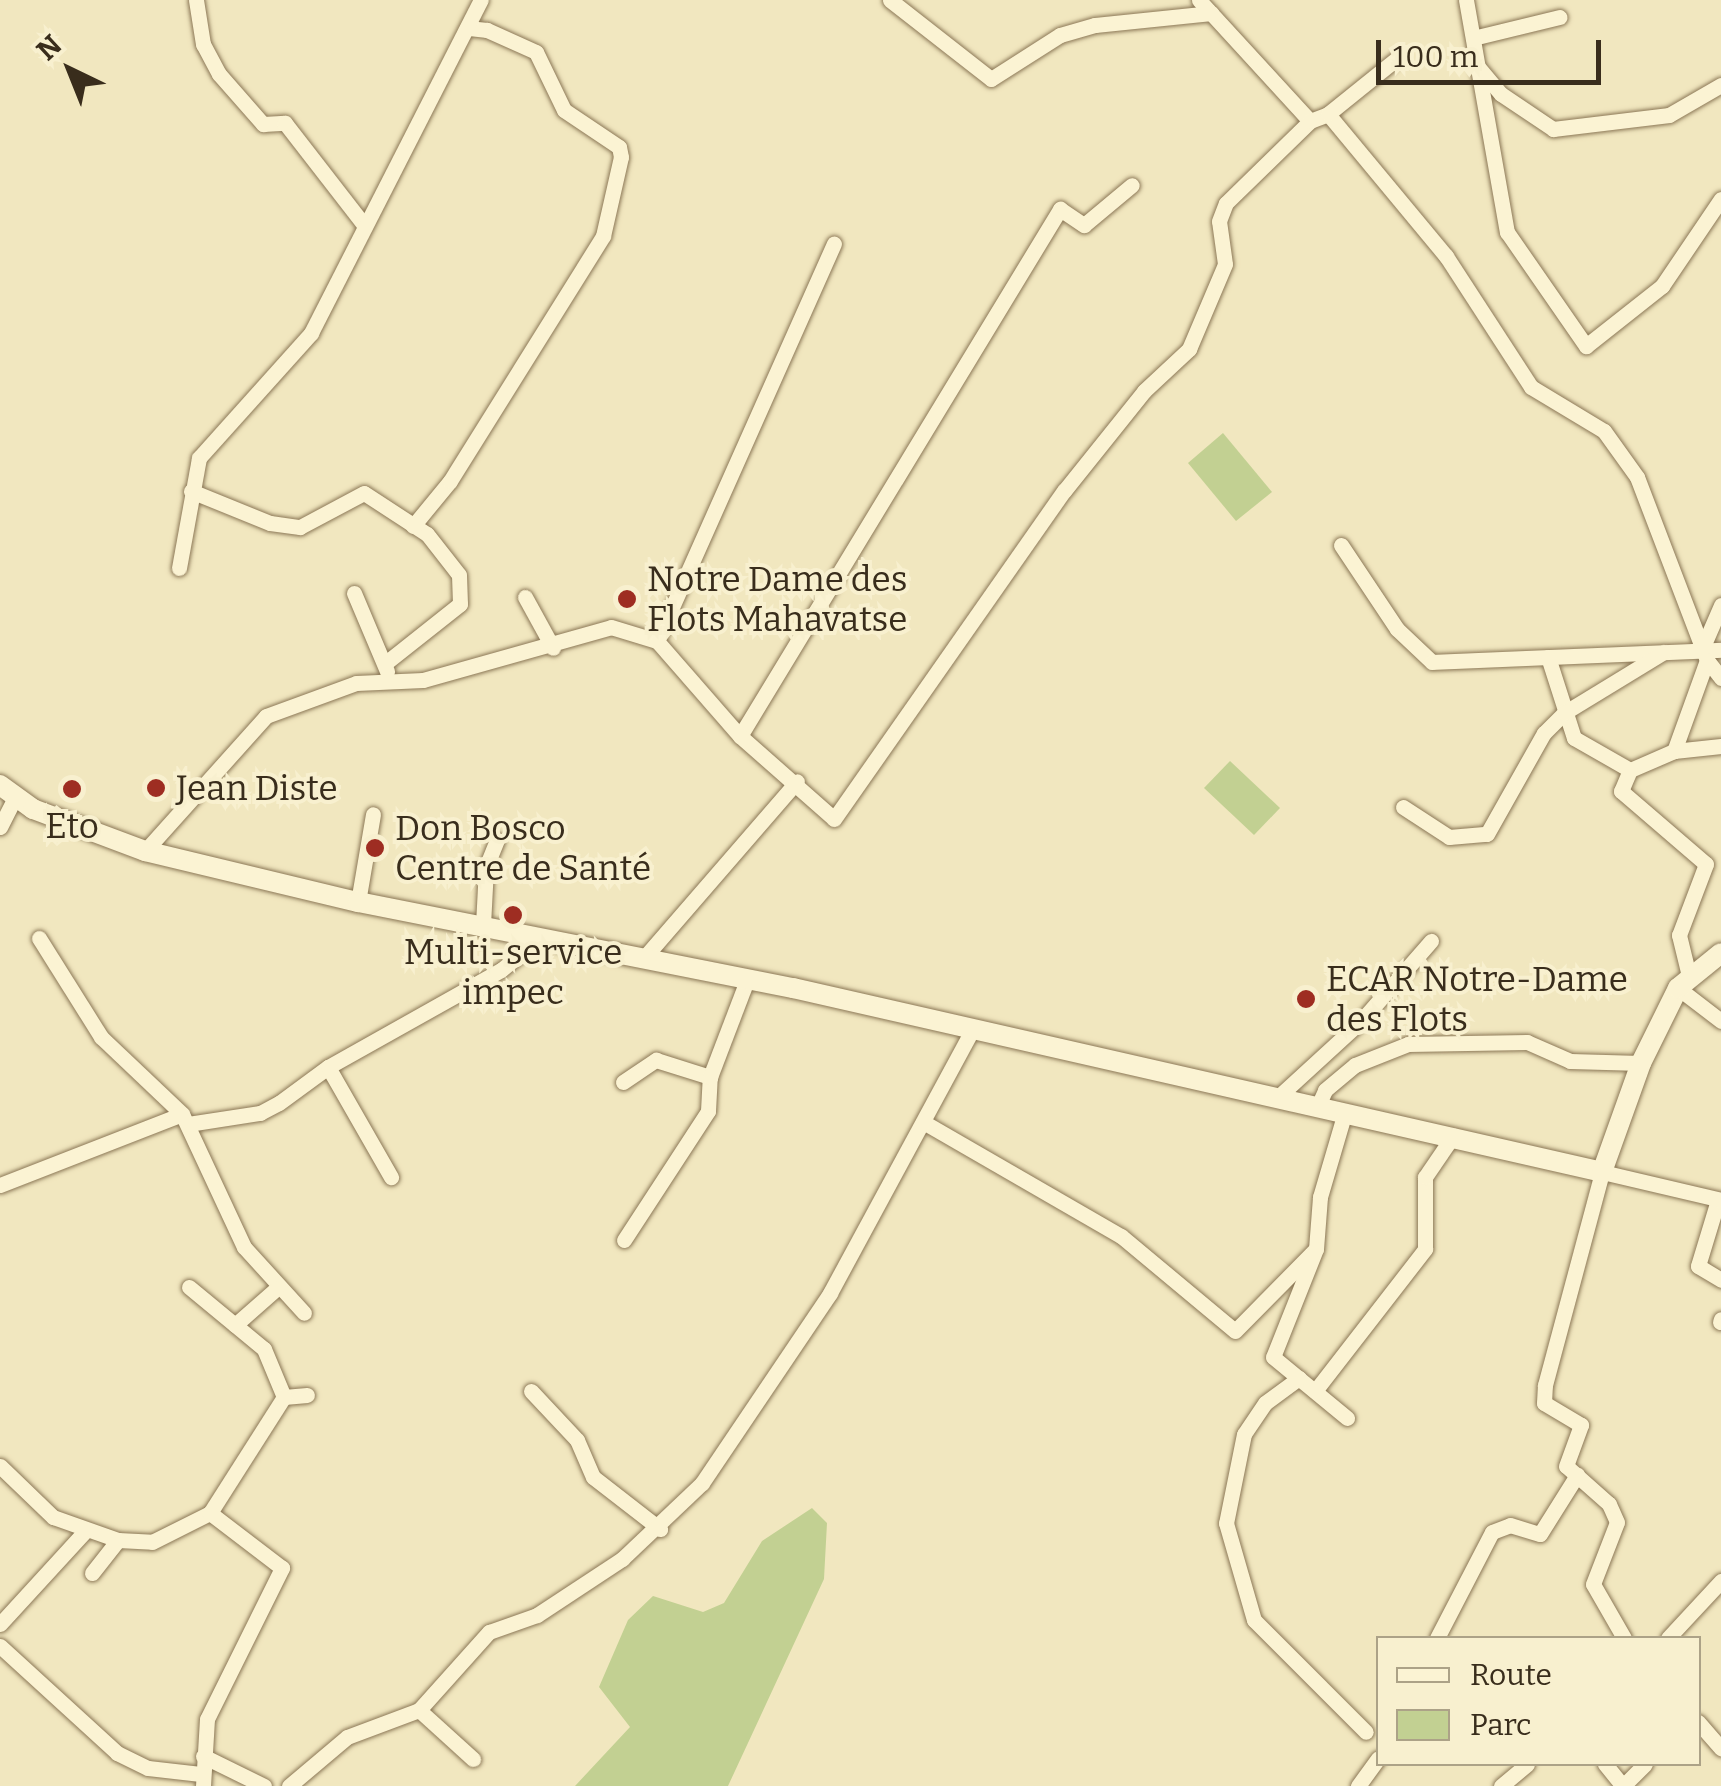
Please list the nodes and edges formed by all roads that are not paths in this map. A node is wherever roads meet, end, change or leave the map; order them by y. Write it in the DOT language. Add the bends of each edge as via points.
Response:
graph roads {
  1 [pos="196,0"];
  2 [pos="481,0"];
  3 [pos="890,0"];
  4 [pos="1199,0"];
  5 [pos="1466,0"];
  6 [pos="1211,13"];
  7 [pos="1560,17"];
  8 [pos="467,28"];
  9 [pos="1473,38"];
  10 [pos="1400,56"];
  11 [pos="1480,68"];
  12 [pos="1721,85"];
  13 [pos="1328,114"];
  14 [pos="1310,120"];
  15 [pos="1132,185"];
  16 [pos="1721,199"];
  17 [pos="364,225"];
  18 [pos="834,244"];
  19 [pos="191,491"];
  20 [pos="413,526"];
  21 [pos="1341,545"];
  22 [pos="180,568"];
  23 [pos="354,593"];
  24 [pos="525,598"];
  25 [pos="1721,606"];
  26 [pos="656,641"];
  27 [pos="553,648"];
  28 [pos="1666,651"];
  29 [pos="1710,653"];
  30 [pos="1548,658"];
  31 [pos="388,661"];
  32 [pos="1721,678"];
  33 [pos="386,680"];
  34 [pos="1564,713"];
  35 [pos="740,736"];
  36 [pos="1721,746"];
  37 [pos="1674,751"];
  38 [pos="1630,770"];
  39 [pos="797,780"];
  40 [pos="8,791"];
  41 [pos="1403,807"];
  42 [pos="373,814"];
  43 [pos="0,827"];
  44 [pos="496,840"];
  45 [pos="145,851"];
  46 [pos="358,902"];
  47 [pos="484,925"];
  48 [pos="39,938"];
  49 [pos="540,938"];
  50 [pos="1431,941"];
  51 [pos="1721,954"];
  52 [pos="643,959"];
  53 [pos="747,980"];
  54 [pos="1683,982"];
  55 [pos="1721,1021"];
  56 [pos="973,1029"];
  57 [pos="1642,1063"];
  58 [pos="328,1067"];
  59 [pos="710,1077"];
  60 [pos="623,1082"];
  61 [pos="1278,1097"];
  62 [pos="1318,1106"];
  63 [pos="1344,1112"];
  64 [pos="185,1119"];
  65 [pos="925,1124"];
  66 [pos="1454,1136"];
  67 [pos="1602,1172"];
  68 [pos="391,1177"];
  69 [pos="0,1184"];
  70 [pos="1719,1200"];
  71 [pos="624,1240"];
  72 [pos="1316,1248"];
  73 [pos="1721,1280"];
  74 [pos="189,1287"];
  75 [pos="276,1289"];
  76 [pos="304,1313"];
  77 [pos="235,1325"];
  78 [pos="1299,1378"];
  79 [pos="530,1391"];
  80 [pos="1315,1391"];
  81 [pos="308,1396"];
  82 [pos="284,1397"];
  83 [pos="1347,1418"];
  84 [pos="0,1466"];
  85 [pos="1576,1475"];
  86 [pos="210,1513"];
  87 [pos="660,1529"];
  88 [pos="86,1530"];
  89 [pos="118,1540"];
  90 [pos="92,1572"];
  91 [pos="1721,1580"];
  92 [pos="0,1624"];
  93 [pos="1438,1636"];
  94 [pos="1623,1636"];
  95 [pos="1670,1636"];
  96 [pos="0,1646"];
  97 [pos="420,1710"];
  98 [pos="1701,1725"];
  99 [pos="1366,1732"];
  100 [pos="1721,1748"];
  101 [pos="203,1756"];
  102 [pos="473,1759"];
  103 [pos="1376,1761"];
  104 [pos="1525,1766"];
  105 [pos="1607,1766"];
  106 [pos="1644,1766"];
  107 [pos="202,1780"];
  108 [pos="264,1786"];
  109 [pos="290,1786"];
  110 [pos="1358,1786"];
  111 [pos="1501,1786"];
  1 -- 17 [label="street" via="203,44 219,74 263,124 285,123"];
  2 -- 8 [label="street"];
  3 -- 6 [label="street" via="990,79 1060,35 1095,24"];
  4 -- 6 [label="street"];
  5 -- 9 [label="street"];
  6 -- 14 [label="street"];
  7 -- 9 [label="street"];
  8 -- 17 [label="street"];
  8 -- 20 [label="street" via="536,52 564,110 619,147 621,157 603,236 450,481"];
  9 -- 11 [label="street"];
  10 -- 13 [label="street"];
  11 -- 12 [label="street" via="1502,94 1554,129 1669,115"];
  11 -- 16 [label="street" via="1507,232 1586,346 1662,286"];
  13 -- 14 [label="street"];
  13 -- 29 [label="street" via="1446,256 1531,387 1604,431 1626,458"];
  14 -- 39 [label="street" via="1226,203 1219,221 1225,264 1189,349 1144,391 1064,490 834,819"];
  15 -- 35 [label="street" via="1084,225 1060,208"];
  17 -- 19 [label="street" via="312,333 213,439 199,458"];
  18 -- 26 [label="street"];
  19 -- 20 [label="street" via="270,523 300,527 364,493"];
  19 -- 22 [label="street"];
  20 -- 31 [label="street" via="459,575 460,604 446,622"];
  21 -- 30 [label="street" via="1396,629 1432,662"];
  23 -- 31 [label="street"];
  24 -- 27 [label="street"];
  25 -- 29 [label="street"];
  26 -- 27 [label="street" via="611,627"];
  26 -- 35 [label="street"];
  27 -- 33 [label="street" via="423,680"];
  28 -- 29 [label="street"];
  28 -- 30 [label="street"];
  28 -- 34 [label="street"];
  29 -- 32 [label="street"];
  29 -- 37 [label="street"];
  30 -- 34 [label="street"];
  31 -- 33 [label="street"];
  33 -- 45 [label="street" via="356,683 266,716"];
  34 -- 38 [label="street" via="1583,747"];
  34 -- 41 [label="street" via="1524,764 1512,798 1487,834 1449,837"];
  35 -- 39 [label="street"];
  36 -- 37 [label="street"];
  37 -- 38 [label="street"];
  38 -- 54 [label="street" via="1624,800 1706,864 1679,935"];
  39 -- 52 [label="street"];
  40 -- 43 [label="street"];
  40 -- 45 [label="street" via="78,829"];
  42 -- 46 [label="street"];
  44 -- 47 [label="street" via="486,867"];
  45 -- 46 [label="street"];
  46 -- 47 [label="street"];
  47 -- 49 [label="street"];
  48 -- 64 [label="street" via="101,1037"];
  49 -- 52 [label="street"];
  49 -- 58 [label="street" via="502,970"];
  50 -- 61 [label="street" via="1362,1020"];
  51 -- 54 [label="street"];
  52 -- 53 [label="street"];
  53 -- 56 [label="street"];
  53 -- 59 [label="street"];
  54 -- 55 [label="street"];
  54 -- 57 [label="street"];
  56 -- 61 [label="street"];
  56 -- 65 [label="street"];
  57 -- 62 [label="street" via="1570,1062 1527,1042 1408,1044 1355,1065 1325,1090"];
  57 -- 67 [label="street"];
  58 -- 64 [label="street" via="260,1113"];
  58 -- 68 [label="street"];
  59 -- 60 [label="street" via="656,1060"];
  59 -- 71 [label="street" via="712,1100 695,1136"];
  61 -- 62 [label="street"];
  62 -- 63 [label="street"];
  63 -- 66 [label="street"];
  63 -- 72 [label="street" via="1320,1197"];
  64 -- 69 [label="street"];
  64 -- 75 [label="street" via="244,1247"];
  65 -- 72 [label="street" via="1121,1236 1234,1331"];
  65 -- 87 [label="street" via="786,1359 702,1483"];
  66 -- 67 [label="street"];
  66 -- 80 [label="street" via="1425,1177 1425,1249"];
  67 -- 70 [label="street"];
  67 -- 85 [label="street" via="1545,1384 1544,1403 1581,1425 1566,1466"];
  70 -- 73 [label="street" via="1698,1266"];
  72 -- 78 [label="street" via="1273,1350"];
  74 -- 77 [label="street"];
  75 -- 76 [label="street"];
  75 -- 77 [label="street"];
  77 -- 82 [label="street" via="264,1349"];
  78 -- 80 [label="street"];
  78 -- 99 [label="street" via="1265,1403 1244,1434 1226,1523 1254,1620"];
  79 -- 87 [label="street" via="576,1440 593,1477"];
  80 -- 83 [label="street"];
  81 -- 82 [label="street"];
  82 -- 86 [label="street"];
  84 -- 88 [label="street" via="53,1517"];
  85 -- 93 [label="street" via="1540,1534 1510,1526 1492,1532"];
  85 -- 94 [label="street" via="1609,1504 1618,1522 1592,1584"];
  86 -- 89 [label="street" via="152,1542"];
  86 -- 101 [label="street" via="282,1568 207,1719"];
  87 -- 97 [label="street" via="537,1615 489,1632"];
  88 -- 89 [label="street"];
  88 -- 92 [label="street"];
  89 -- 90 [label="street"];
  91 -- 95 [label="street"];
  96 -- 107 [label="street" via="117,1753"];
  97 -- 102 [label="street"];
  97 -- 109 [label="street" via="347,1737"];
  98 -- 100 [label="street"];
  101 -- 107 [label="street"];
  101 -- 108 [label="street"];
  103 -- 110 [label="street"];
  104 -- 111 [label="street"];
  105 -- 106 [label="street" via="1623,1786"];
}
